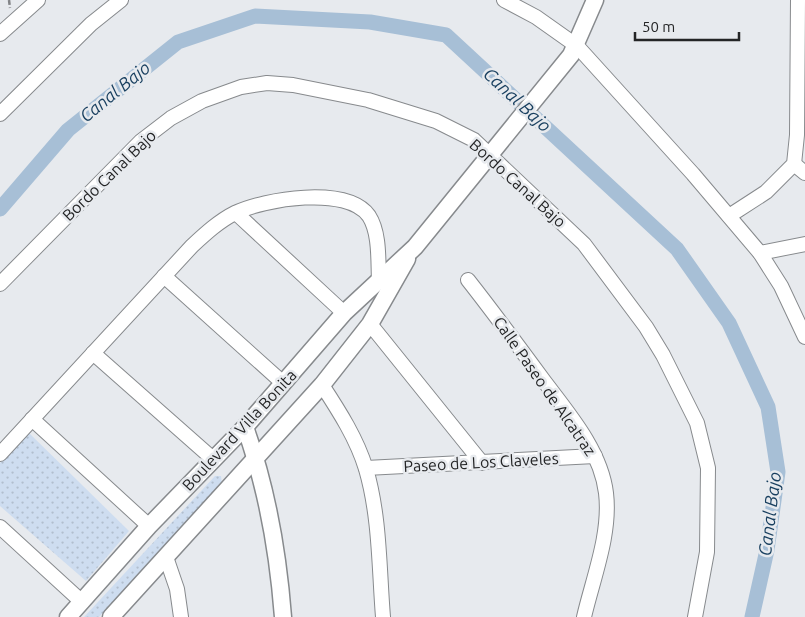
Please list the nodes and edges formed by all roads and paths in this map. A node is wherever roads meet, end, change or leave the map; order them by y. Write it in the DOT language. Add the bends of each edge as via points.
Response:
graph roads {
  1 [pos="38,0"];
  2 [pos="121,0"];
  3 [pos="504,0"];
  4 [pos="595,0"];
  5 [pos="798,0"];
  6 [pos="0,34"];
  7 [pos="574,50"];
  8 [pos="0,114"];
  9 [pos="494,151"];
  10 [pos="799,168"];
  11 [pos="236,213"];
  12 [pos="730,216"];
  13 [pos="805,244"];
  14 [pos="414,247"];
  15 [pos="760,254"];
  16 [pos="164,276"];
  17 [pos="379,280"];
  18 [pos="468,280"];
  19 [pos="0,284"];
  20 [pos="344,313"];
  21 [pos="370,324"];
  22 [pos="805,337"];
  23 [pos="93,353"];
  24 [pos="282,383"];
  25 [pos="322,384"];
  26 [pos="32,419"];
  27 [pos="245,427"];
  28 [pos="0,454"];
  29 [pos="596,456"];
  30 [pos="213,459"];
  31 [pos="256,459"];
  32 [pos="482,463"];
  33 [pos="366,468"];
  34 [pos="150,526"];
  35 [pos="0,527"];
  36 [pos="166,557"];
  37 [pos="82,602"];
  38 [pos="68,617"];
  39 [pos="111,617"];
  40 [pos="182,617"];
  41 [pos="283,617"];
  42 [pos="383,617"];
  43 [pos="584,617"];
  44 [pos="695,617"];
  1 -- 6 [label="street"];
  2 -- 8 [label="street" via="85,30"];
  3 -- 7 [label="street" via="536,16"];
  4 -- 7 [label="street, Boulevard Villa Bonita"];
  5 -- 10 [label="street"];
  7 -- 9 [label="street, Boulevard Villa Bonita"];
  7 -- 12 [label="street"];
  9 -- 14 [label="street, Boulevard Villa Bonita"];
  9 -- 19 [label="street, Bordo Canal Bajo" via="436,121 368,100 293,85 268,83 241,87 202,101 171,118 141,141"];
  9 -- 44 [label="street, Bordo Canal Bajo" via="584,244 646,327 697,423 708,468 707,552"];
  10 -- 12 [label="street"];
  11 -- 16 [label="street" via="205,234"];
  11 -- 17 [label="street" via="264,203 300,198 341,200 361,209 374,225"];
  11 -- 20 [label="street"];
  12 -- 15 [label="street"];
  13 -- 15 [label="street"];
  14 -- 17 [label="street, Boulevard Villa Bonita"];
  14 -- 21 [label="street, Boulevard Villa Bonita"];
  15 -- 22 [label="street" via="781,286"];
  16 -- 23 [label="street"];
  16 -- 24 [label="street"];
  17 -- 20 [label="street, Boulevard Villa Bonita"];
  18 -- 29 [label="street, Calle Paseo de Alcatraz"];
  20 -- 24 [label="street, Boulevard Villa Bonita"];
  21 -- 25 [label="street, Boulevard Villa Bonita"];
  21 -- 32 [label="street"];
  23 -- 26 [label="street"];
  23 -- 30 [label="street"];
  24 -- 27 [label="street, Boulevard Villa Bonita"];
  25 -- 31 [label="street, Boulevard Villa Bonita"];
  25 -- 33 [label="street" via="346,423"];
  26 -- 28 [label="street"];
  26 -- 34 [label="street"];
  27 -- 30 [label="street, Boulevard Villa Bonita"];
  27 -- 31 [label="street"];
  29 -- 32 [label="street, Paseo de Los Claveles"];
  29 -- 43 [label="street, Calle Paseo de Alcatraz" via="603,476 606,513 601,549"];
  30 -- 34 [label="street, Boulevard Villa Bonita"];
  31 -- 36 [label="street, Boulevard Villa Bonita"];
  31 -- 41 [label="street" via="279,570"];
  32 -- 33 [label="street, Paseo de Los Claveles"];
  33 -- 42 [label="street" via="374,505"];
  34 -- 37 [label="street, Boulevard Villa Bonita"];
  35 -- 37 [label="street"];
  36 -- 39 [label="street, Boulevard Villa Bonita"];
  36 -- 40 [label="street"];
  37 -- 38 [label="street, Boulevard Villa Bonita"];
}
